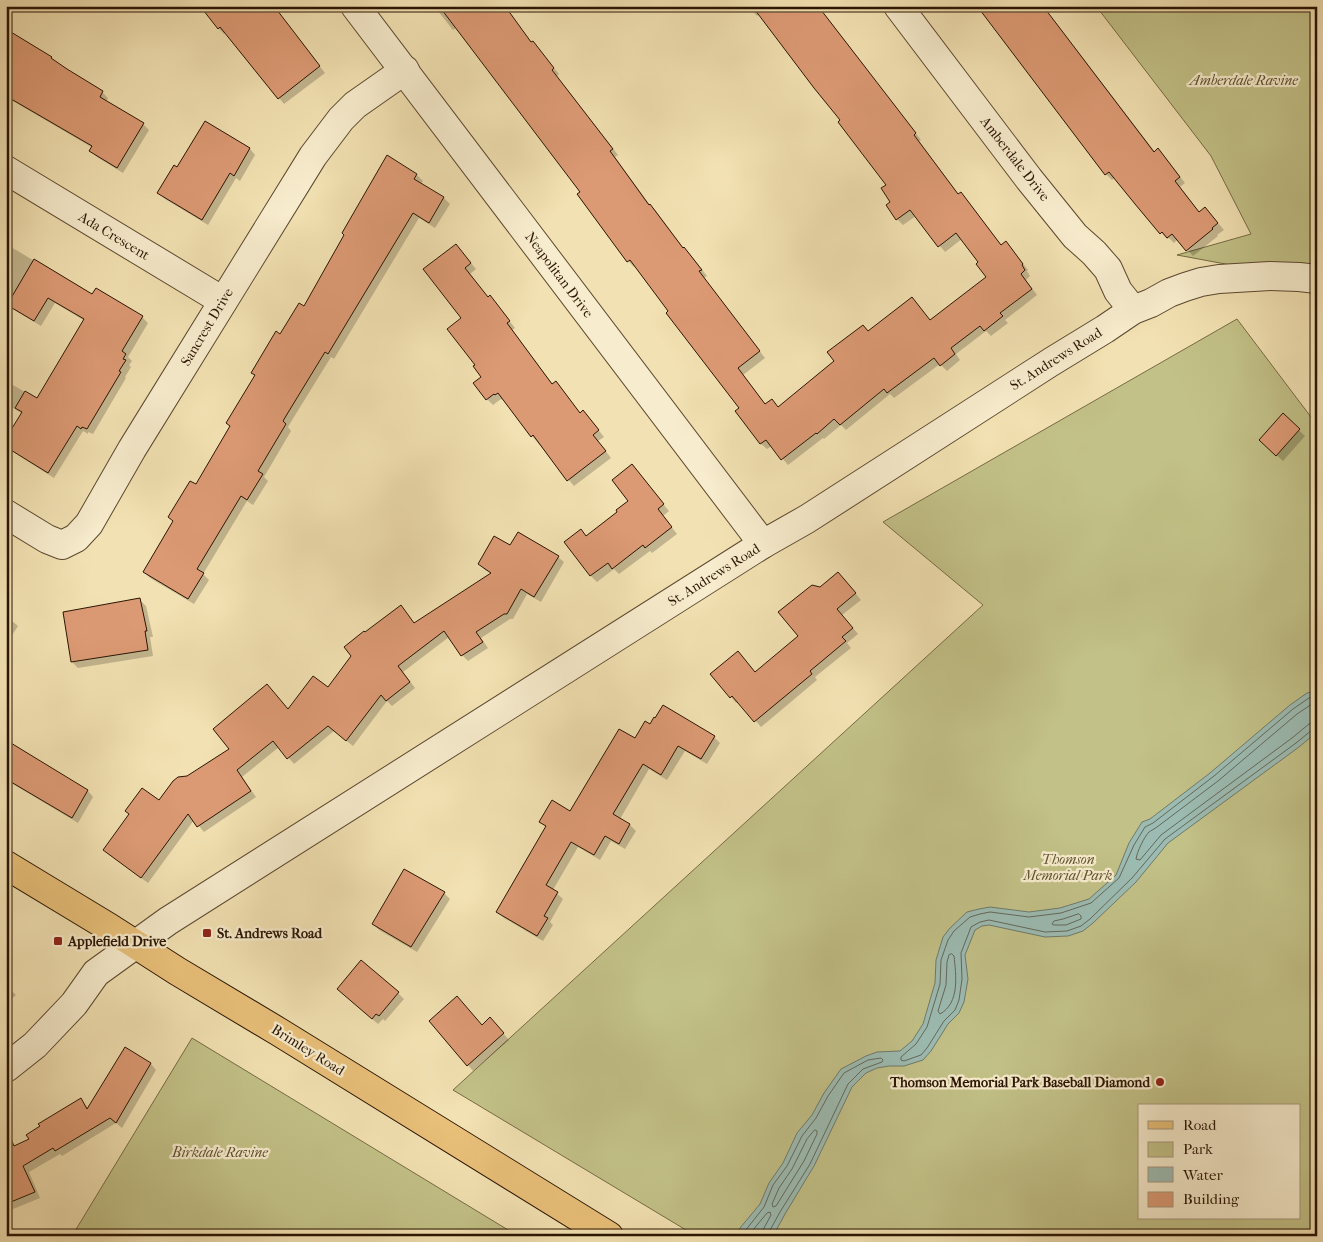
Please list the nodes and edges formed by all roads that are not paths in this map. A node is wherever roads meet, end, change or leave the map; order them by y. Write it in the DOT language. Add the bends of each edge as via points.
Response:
graph roads {
  1 [pos="356,6"];
  2 [pos="898,6"];
  3 [pos="405,70"];
  4 [pos="6,170"];
  5 [pos="1317,279"];
  6 [pos="223,301"];
  7 [pos="1133,310"];
  8 [pos="6,514"];
  9 [pos="763,544"];
  10 [pos="6,865"];
  11 [pos="136,945"];
  12 [pos="6,1068"];
  13 [pos="610,1236"];
  1 -- 3 [label="street, Neapolitan Drive"];
  2 -- 7 [label="street, Amberdale Drive" via="1035,186 1075,236 1108,269 1118,291"];
  3 -- 6 [label="street, Sancrest Drive" via="355,105 328,135"];
  3 -- 9 [label="street, Neapolitan Drive"];
  4 -- 6 [label="street, Ada Crescent"];
  5 -- 7 [label="street, St. Andrews Road" via="1270,276 1201,282"];
  6 -- 8 [label="street, Sancrest Drive" via="89,524 76,538 62,545"];
  7 -- 9 [label="street, St. Andrews Road" via="808,519"];
  9 -- 11 [label="street, St. Andrews Road" via="168,921"];
  10 -- 11 [label="main road, Brimley Road"];
  11 -- 12 [label="street" via="96,973 68,1011 35,1045"];
  11 -- 13 [label="main road, Brimley Road"];
}
